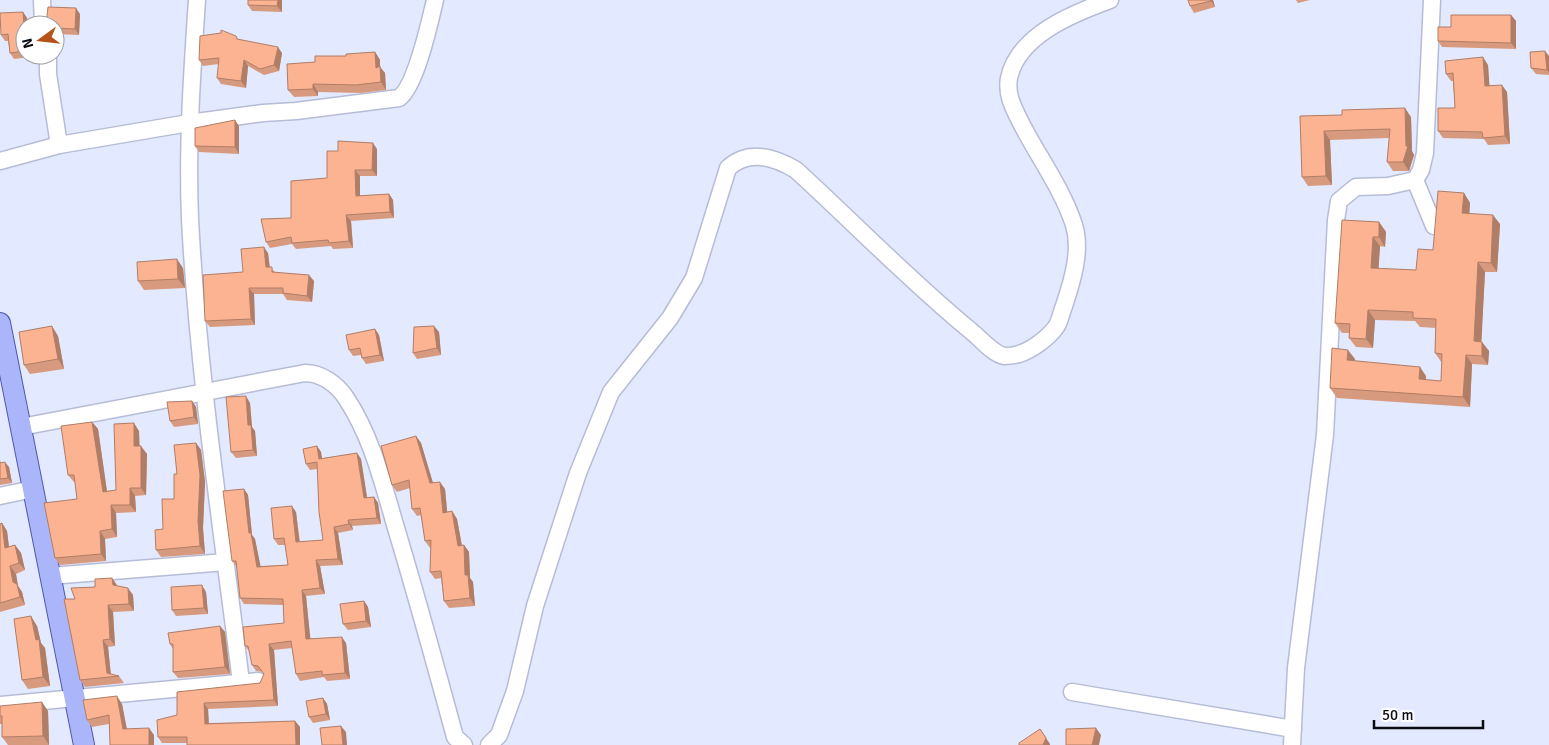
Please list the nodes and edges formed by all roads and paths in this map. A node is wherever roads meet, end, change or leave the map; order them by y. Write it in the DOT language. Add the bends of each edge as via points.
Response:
graph roads {
  1 [pos="42,0"];
  2 [pos="197,0"];
  3 [pos="435,0"];
  4 [pos="1110,0"];
  5 [pos="1432,0"];
  6 [pos="43,15"];
  7 [pos="48,65"];
  8 [pos="189,123"];
  9 [pos="59,145"];
  10 [pos="0,161"];
  11 [pos="1415,180"];
  12 [pos="1434,226"];
  13 [pos="0,323"];
  14 [pos="205,392"];
  15 [pos="21,427"];
  16 [pos="33,489"];
  17 [pos="0,496"];
  18 [pos="226,562"];
  19 [pos="50,576"];
  20 [pos="258,681"];
  21 [pos="241,682"];
  22 [pos="1072,692"];
  23 [pos="74,697"];
  24 [pos="0,705"];
  25 [pos="1292,737"];
  26 [pos="84,745"];
  27 [pos="464,745"];
  28 [pos="489,745"];
  1 -- 6 [label="street"];
  2 -- 8 [label="street"];
  3 -- 8 [label="street" via="410,85 399,98"];
  4 -- 28 [label="street" via="1076,12 1043,34 1025,48 1010,76 1010,100 1074,226 1076,252 1071,287 1056,327 1039,343 1020,354 1004,356 952,316 796,170 765,156 741,159 728,168 694,278 670,318 611,392 578,474 535,606 509,709 499,735"];
  5 -- 11 [label="street" via="1425,152"];
  7 -- 9 [label="street"];
  8 -- 9 [label="street"];
  8 -- 14 [label="street" via="190,220"];
  9 -- 10 [label="street"];
  11 -- 12 [label="street"];
  11 -- 25 [label="street" via="1388,186 1356,187 1339,201 1325,435 1296,668"];
  13 -- 15 [label="main road"];
  14 -- 15 [label="street"];
  14 -- 18 [label="street"];
  14 -- 27 [label="street" via="312,373 333,384 345,397 374,455 455,737"];
  15 -- 16 [label="main road"];
  16 -- 17 [label="street"];
  16 -- 19 [label="main road"];
  18 -- 19 [label="street"];
  18 -- 21 [label="street"];
  19 -- 23 [label="main road"];
  20 -- 21 [label="street"];
  21 -- 23 [label="street"];
  22 -- 25 [label="street"];
  23 -- 24 [label="street"];
  23 -- 26 [label="main road"];
}
